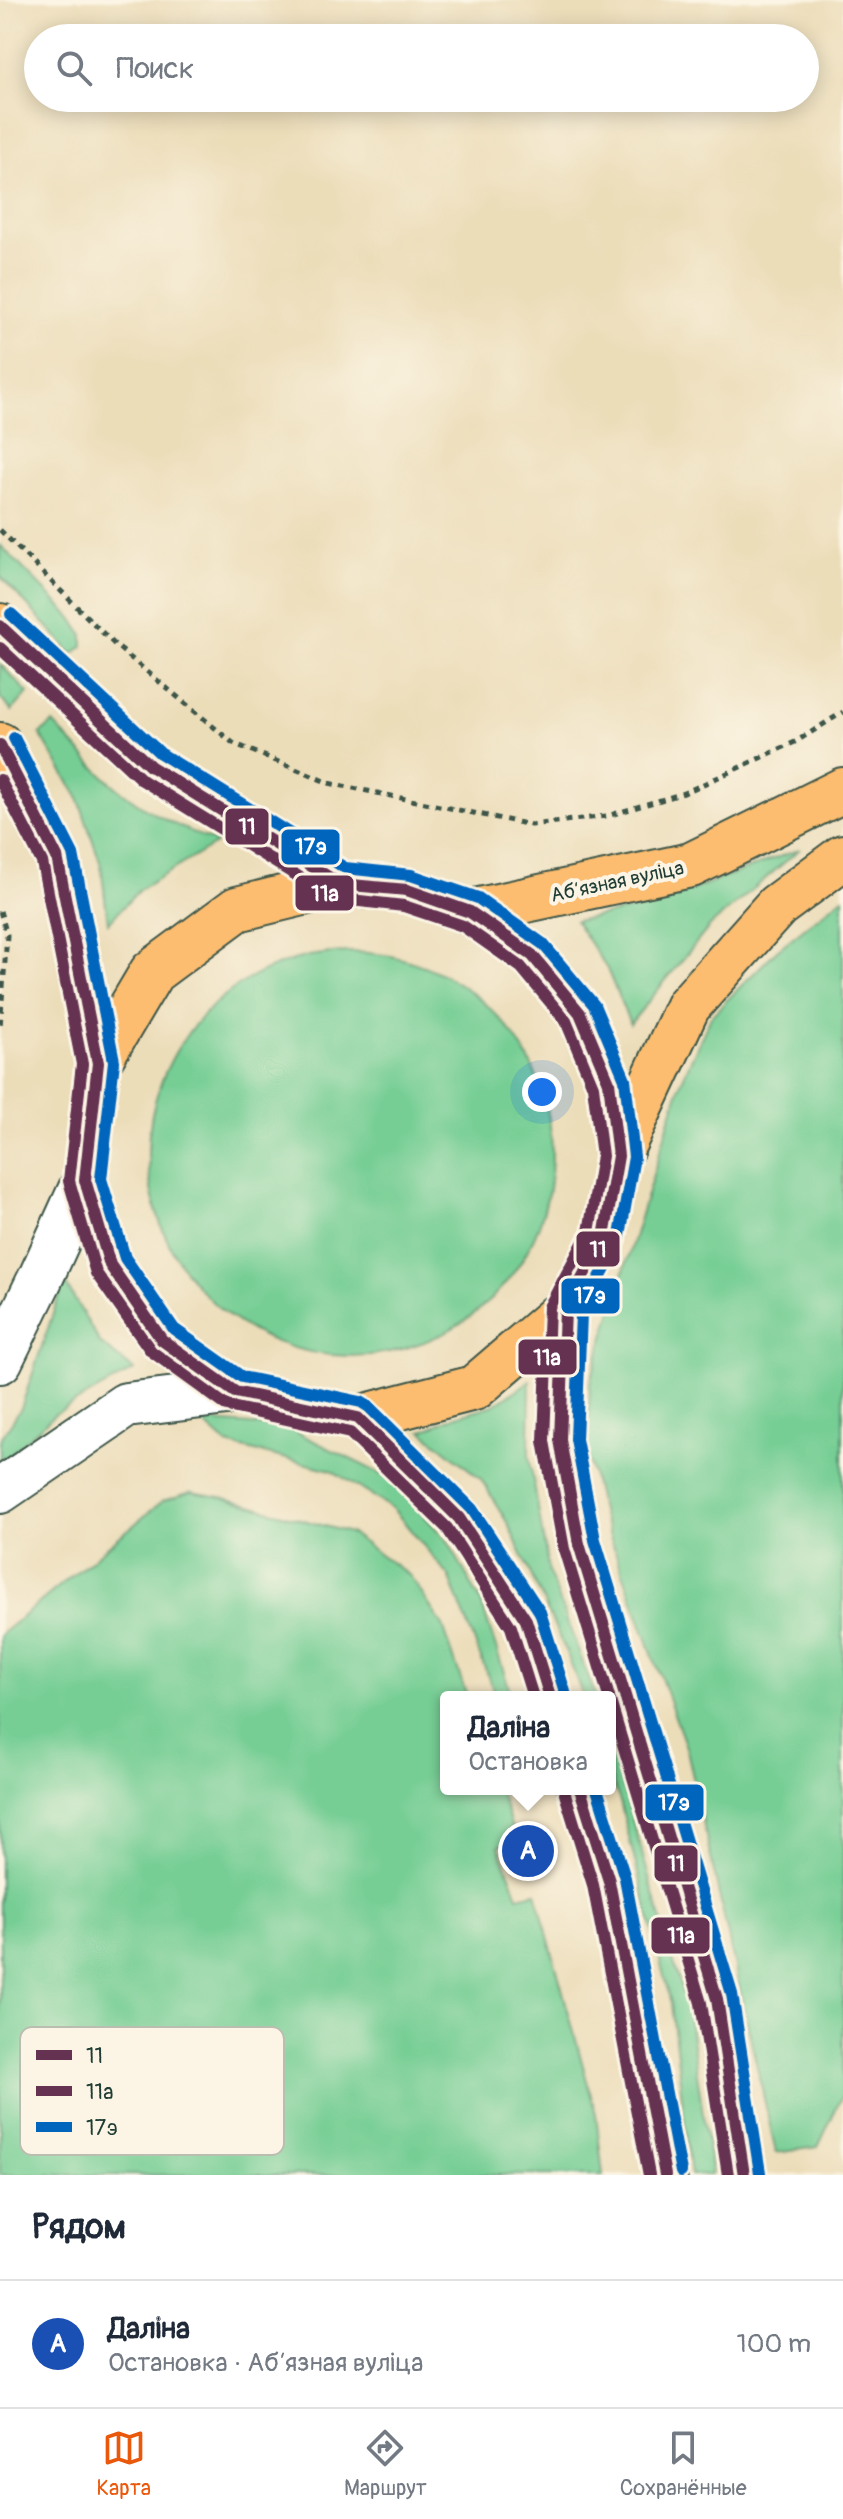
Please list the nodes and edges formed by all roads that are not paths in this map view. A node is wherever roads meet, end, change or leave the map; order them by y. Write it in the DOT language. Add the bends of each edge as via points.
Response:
graph roads {
  1 [pos="0,626"];
  2 [pos="0,745"];
  3 [pos="843,790"];
  4 [pos="843,857"];
  5 [pos="340,884"];
  6 [pos="470,912"];
  7 [pos="98,1063"];
  8 [pos="618,1156"];
  9 [pos="85,1180"];
  10 [pos="565,1310"];
  11 [pos="0,1361"];
  12 [pos="235,1392"];
  13 [pos="358,1418"];
  14 [pos="0,1491"];
  15 [pos="548,1691"];
  16 [pos="582,1795"];
  17 [pos="665,2175"];
  18 [pos="744,2175"];
  1 -- 5 [label="main road" via="150,766"];
  2 -- 7 [label="main road" via="57,857"];
  3 -- 6 [label="main road, Абʼязная вуліца" via="691,865"];
  4 -- 8 [label="main road" via="777,906 688,1006"];
  5 -- 6 [label="main road" via="407,890"];
  5 -- 7 [label="main road" via="237,909 212,927 152,972"];
  6 -- 8 [label="main road" via="532,955 580,1013 609,1082"];
  7 -- 9 [label="main road"];
  8 -- 10 [label="main road" via="604,1237"];
  9 -- 11 [label="street"];
  9 -- 12 [label="main road" via="110,1265 162,1340"];
  10 -- 13 [label="main road" via="474,1388"];
  10 -- 18 [label="street" via="560,1440 579,1544 717,1999"];
  12 -- 13 [label="main road"];
  12 -- 14 [label="street" via="126,1405"];
  13 -- 15 [label="street" via="459,1518 526,1620"];
  16 -- 17 [label="street" via="609,1881"];
}
